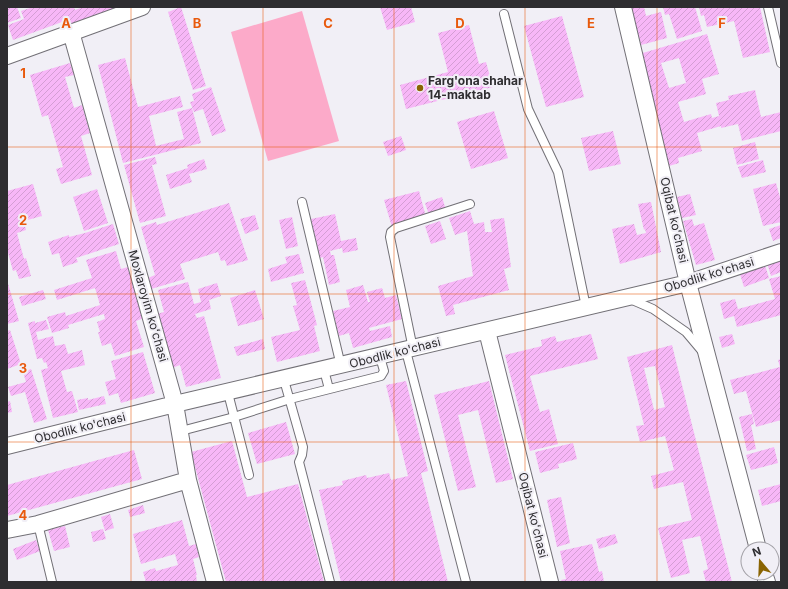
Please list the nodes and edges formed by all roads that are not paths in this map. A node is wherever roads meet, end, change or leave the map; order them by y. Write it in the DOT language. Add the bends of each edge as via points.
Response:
graph roads {
  1 [pos="142,7"];
  2 [pos="623,7"];
  3 [pos="768,7"];
  4 [pos="504,14"];
  5 [pos="72,32"];
  6 [pos="7,56"];
  7 [pos="781,63"];
  8 [pos="302,202"];
  9 [pos="470,204"];
  10 [pos="781,252"];
  11 [pos="688,283"];
  12 [pos="628,298"];
  13 [pos="586,308"];
  14 [pos="487,331"];
  15 [pos="410,350"];
  16 [pos="380,357"];
  17 [pos="708,358"];
  18 [pos="341,366"];
  19 [pos="324,370"];
  20 [pos="284,380"];
  21 [pos="329,389"];
  22 [pos="228,393"];
  23 [pos="290,399"];
  24 [pos="175,404"];
  25 [pos="234,417"];
  26 [pos="181,431"];
  27 [pos="7,446"];
  28 [pos="249,475"];
  29 [pos="188,480"];
  30 [pos="38,524"];
  31 [pos="7,530"];
  32 [pos="756,541"];
  33 [pos="52,582"];
  34 [pos="215,582"];
  35 [pos="330,582"];
  36 [pos="466,582"];
  37 [pos="550,582"];
  1 -- 5 [label="street"];
  2 -- 11 [label="street, Oqibat koʻchasi"];
  3 -- 7 [label="lane"];
  4 -- 13 [label="lane" via="528,110 558,172"];
  5 -- 6 [label="street"];
  5 -- 24 [label="street, Moxlaroyim koʻchasi"];
  8 -- 18 [label="lane"];
  9 -- 15 [label="lane" via="396,228 391,232"];
  10 -- 11 [label="street, Obodlik ko'chasi"];
  11 -- 12 [label="street, Obodlik ko'chasi"];
  11 -- 17 [label="street, Oqibat koʻchasi"];
  12 -- 13 [label="street, Obodlik ko'chasi"];
  12 -- 17 [label="lane" via="653,309 686,332"];
  13 -- 14 [label="street, Obodlik ko'chasi"];
  14 -- 15 [label="street, Obodlik ko'chasi"];
  14 -- 37 [label="street, Oqibat koʻchasi"];
  15 -- 16 [label="street, Obodlik ko'chasi"];
  15 -- 36 [label="lane"];
  16 -- 18 [label="street, Obodlik ko'chasi"];
  16 -- 21 [label="lane" via="384,371 381,376"];
  17 -- 32 [label="street, Oqibat koʻchasi"];
  18 -- 19 [label="street, Obodlik ko'chasi"];
  19 -- 20 [label="street, Obodlik ko'chasi"];
  19 -- 21 [label="lane"];
  20 -- 22 [label="street, Obodlik ko'chasi"];
  20 -- 23 [label="lane"];
  21 -- 23 [label="lane"];
  22 -- 24 [label="street, Obodlik ko'chasi"];
  22 -- 25 [label="lane"];
  23 -- 25 [label="lane"];
  23 -- 35 [label="lane" via="303,448 298,462"];
  24 -- 26 [label="street, Moxlaroyim koʻchasi"];
  24 -- 27 [label="street, Obodlik ko'chasi"];
  25 -- 26 [label="lane"];
  25 -- 28 [label="lane"];
  26 -- 29 [label="street, Moxlaroyim koʻchasi"];
  29 -- 30 [label="street"];
  29 -- 34 [label="street, Moxlaroyim koʻchasi"];
  30 -- 31 [label="street"];
  30 -- 33 [label="lane"];
}
